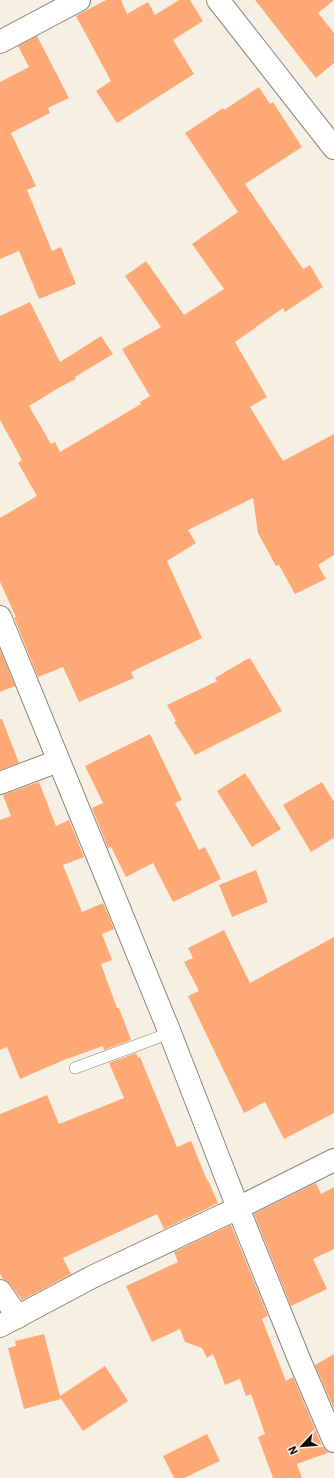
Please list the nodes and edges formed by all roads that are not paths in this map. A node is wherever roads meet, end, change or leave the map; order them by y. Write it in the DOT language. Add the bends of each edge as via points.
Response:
graph roads {
  1 [pos="79,0"];
  2 [pos="218,0"];
  3 [pos="0,42"];
  4 [pos="334,148"];
  5 [pos="0,617"];
  6 [pos="58,761"];
  7 [pos="0,784"];
  8 [pos="170,1033"];
  9 [pos="75,1068"];
  10 [pos="334,1160"];
  11 [pos="238,1208"];
  12 [pos="0,1291"];
  13 [pos="9,1322"];
  14 [pos="334,1441"];
  1 -- 3 [label="street"];
  2 -- 4 [label="street"];
  5 -- 6 [label="street"];
  6 -- 7 [label="street"];
  6 -- 8 [label="street"];
  8 -- 9 [label="lane"];
  8 -- 11 [label="street"];
  10 -- 11 [label="street"];
  11 -- 13 [label="street" via="92,1277"];
  11 -- 14 [label="street"];
  12 -- 13 [label="street"];
}
